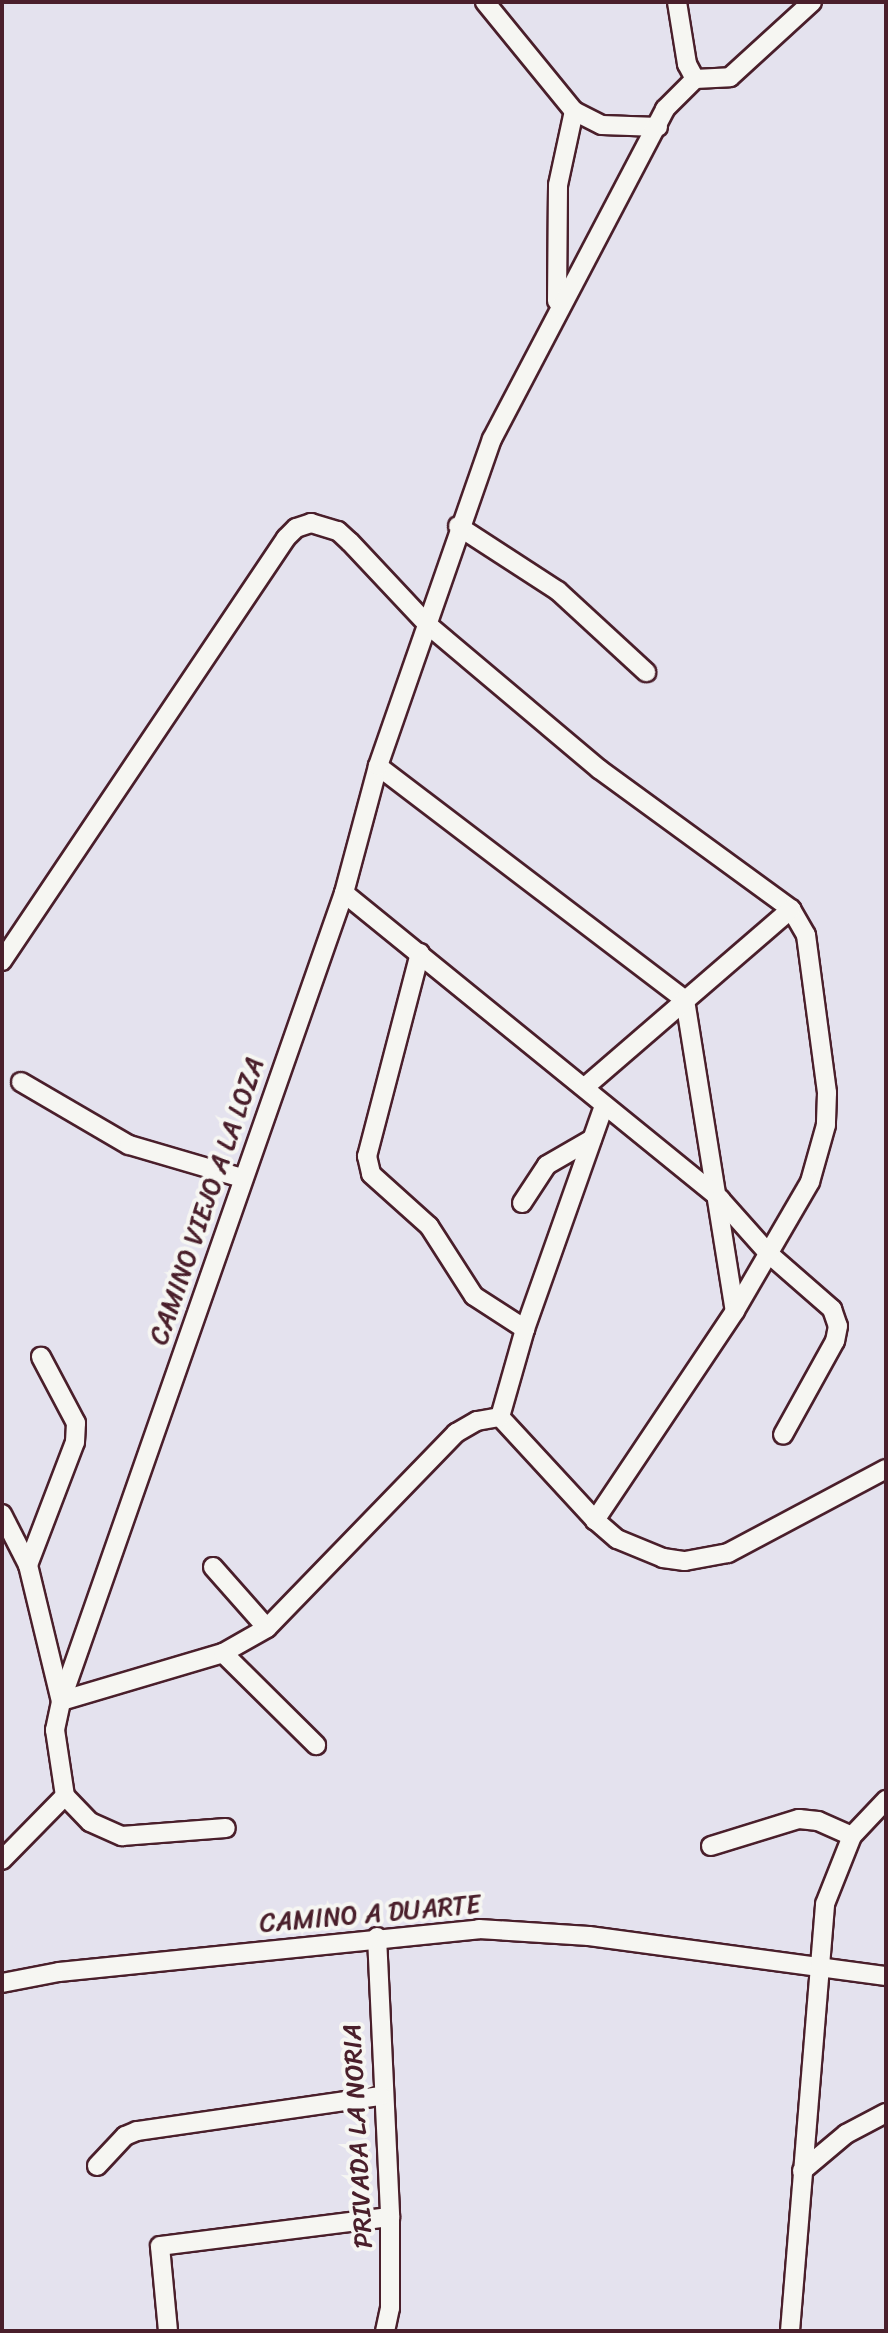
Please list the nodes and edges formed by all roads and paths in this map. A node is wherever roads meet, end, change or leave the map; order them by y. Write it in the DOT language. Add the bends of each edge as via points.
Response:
graph roads {
  1 [pos="485,2"];
  2 [pos="677,2"];
  3 [pos="812,2"];
  4 [pos="695,79"];
  5 [pos="574,111"];
  6 [pos="658,127"];
  7 [pos="556,312"];
  8 [pos="458,526"];
  9 [pos="428,625"];
  10 [pos="646,672"];
  11 [pos="378,766"];
  12 [pos="344,893"];
  13 [pos="791,909"];
  14 [pos="420,953"];
  15 [pos="2,961"];
  16 [pos="685,1000"];
  17 [pos="21,1082"];
  18 [pos="585,1087"];
  19 [pos="604,1106"];
  20 [pos="592,1139"];
  21 [pos="242,1178"];
  22 [pos="720,1199"];
  23 [pos="522,1203"];
  24 [pos="769,1254"];
  25 [pos="735,1311"];
  26 [pos="525,1329"];
  27 [pos="41,1357"];
  28 [pos="500,1417"];
  29 [pos="783,1435"];
  30 [pos="886,1469"];
  31 [pos="595,1520"];
  32 [pos="4,1526"];
  33 [pos="28,1565"];
  34 [pos="213,1567"];
  35 [pos="267,1628"];
  36 [pos="223,1653"];
  37 [pos="61,1701"];
  38 [pos="316,1745"];
  39 [pos="65,1796"];
  40 [pos="883,1807"];
  41 [pos="226,1828"];
  42 [pos="852,1836"];
  43 [pos="711,1846"];
  44 [pos="2,1860"];
  45 [pos="377,1937"];
  46 [pos="816,1970"];
  47 [pos="886,1976"];
  48 [pos="2,1983"];
  49 [pos="380,2096"];
  50 [pos="886,2113"];
  51 [pos="97,2166"];
  52 [pos="802,2171"];
  53 [pos="390,2217"];
  54 [pos="168,2331"];
  55 [pos="385,2331"];
  56 [pos="790,2331"];
  1 -- 5 [label="street"];
  2 -- 4 [label="street" via="687,64"];
  3 -- 4 [label="street" via="730,77"];
  4 -- 6 [label="street, CAMINO VIEJO A LA LOZA" via="665,109"];
  5 -- 6 [label="street" via="602,125"];
  5 -- 7 [label="street" via="558,185"];
  6 -- 7 [label="street, CAMINO VIEJO A LA LOZA"];
  7 -- 8 [label="street, CAMINO VIEJO A LA LOZA" via="492,439"];
  8 -- 9 [label="street, CAMINO VIEJO A LA LOZA"];
  8 -- 10 [label="street" via="558,591"];
  9 -- 11 [label="street, CAMINO VIEJO A LA LOZA"];
  9 -- 13 [label="street" via="599,769"];
  9 -- 15 [label="street" via="338,531 311,523 296,528"];
  11 -- 12 [label="street, CAMINO VIEJO A LA LOZA"];
  11 -- 16 [label="street"];
  12 -- 14 [label="street"];
  12 -- 21 [label="street, CAMINO VIEJO A LA LOZA"];
  13 -- 16 [label="street"];
  13 -- 24 [label="street" via="806,935 827,1093 826,1125 810,1182"];
  14 -- 18 [label="street"];
  14 -- 26 [label="street" via="367,1156 371,1174 429,1226 474,1296"];
  16 -- 18 [label="street"];
  16 -- 22 [label="street"];
  17 -- 21 [label="street" via="129,1145"];
  18 -- 19 [label="street"];
  19 -- 20 [label="street"];
  19 -- 22 [label="street"];
  20 -- 23 [label="street" via="547,1165"];
  20 -- 26 [label="street"];
  21 -- 37 [label="street, CAMINO VIEJO A LA LOZA"];
  22 -- 24 [label="street"];
  22 -- 25 [label="street"];
  24 -- 25 [label="street"];
  24 -- 29 [label="street" via="832,1309 838,1326 835,1341"];
  25 -- 31 [label="street"];
  26 -- 28 [label="street"];
  27 -- 33 [label="street" via="72,1412 75,1442"];
  28 -- 31 [label="street"];
  28 -- 35 [label="street" via="477,1421 456,1433"];
  30 -- 31 [label="street" via="728,1553 704,1559 685,1561 642,1552"];
  32 -- 33 [label="street"];
  33 -- 37 [label="street"];
  34 -- 35 [label="street"];
  35 -- 36 [label="street"];
  36 -- 37 [label="street"];
  36 -- 38 [label="street"];
  37 -- 39 [label="street, CAMINO VIEJO A LA LOZA" via="55,1730"];
  39 -- 41 [label="street" via="90,1822 122,1836"];
  39 -- 44 [label="street"];
  40 -- 42 [label="street"];
  42 -- 43 [label="street" via="799,1819"];
  42 -- 46 [label="street" via="832,1877"];
  45 -- 46 [label="street, CAMINO A DUARTE" via="510,1928"];
  45 -- 48 [label="street, CAMINO A DUARTE"];
  45 -- 49 [label="street, PRIVADA LA NORIA"];
  46 -- 47 [label="street, CAMINO A DUARTE"];
  46 -- 52 [label="street"];
  49 -- 51 [label="street" via="137,2131 125,2136"];
  49 -- 53 [label="street, PRIVADA LA NORIA"];
  50 -- 52 [label="street" via="846,2134"];
  52 -- 56 [label="street"];
  53 -- 54 [label="street" via="160,2246"];
  53 -- 55 [label="street, PRIVADA LA NORIA"];
}
